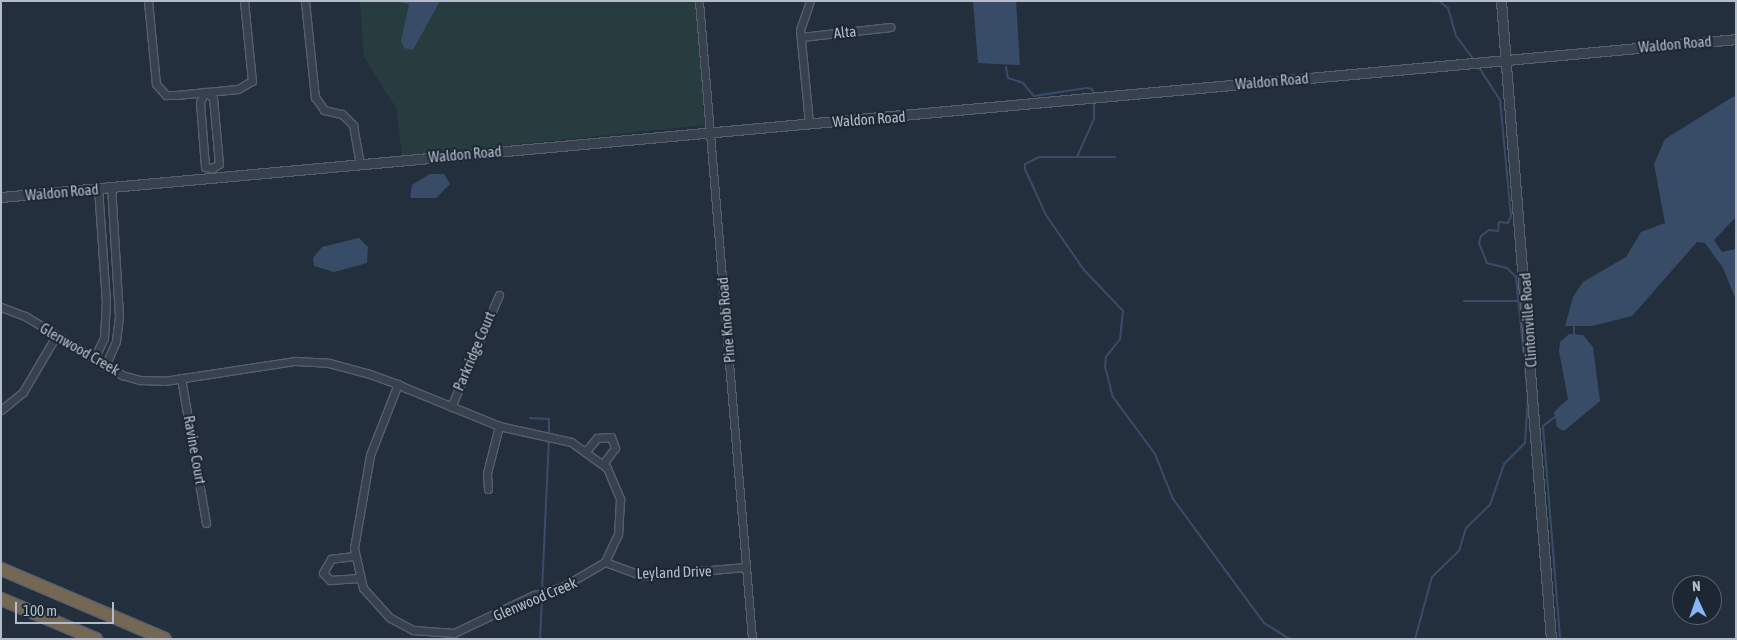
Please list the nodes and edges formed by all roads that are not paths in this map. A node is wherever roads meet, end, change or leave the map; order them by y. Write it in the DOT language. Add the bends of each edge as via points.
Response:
graph roads {
  1 [pos="148,1"];
  2 [pos="244,1"];
  3 [pos="305,1"];
  4 [pos="699,1"];
  5 [pos="810,1"];
  6 [pos="1501,1"];
  7 [pos="890,27"];
  8 [pos="801,37"];
  9 [pos="1736,39"];
  10 [pos="1506,58"];
  11 [pos="205,92"];
  12 [pos="809,123"];
  13 [pos="710,131"];
  14 [pos="360,164"];
  15 [pos="212,168"];
  16 [pos="213,179"];
  17 [pos="111,187"];
  18 [pos="98,189"];
  19 [pos="1,197"];
  20 [pos="116,268"];
  21 [pos="103,269"];
  22 [pos="498,295"];
  23 [pos="1,307"];
  24 [pos="56,336"];
  25 [pos="94,359"];
  26 [pos="105,366"];
  27 [pos="181,378"];
  28 [pos="398,384"];
  29 [pos="451,407"];
  30 [pos="1,410"];
  31 [pos="498,426"];
  32 [pos="586,451"];
  33 [pos="603,464"];
  34 [pos="488,489"];
  35 [pos="206,522"];
  36 [pos="354,556"];
  37 [pos="605,562"];
  38 [pos="746,567"];
  39 [pos="1,569"];
  40 [pos="359,578"];
  41 [pos="1,599"];
  42 [pos="96,639"];
  43 [pos="165,639"];
  44 [pos="752,639"];
  45 [pos="1551,639"];
  1 -- 11 [label="street" via="160,91 166,95"];
  2 -- 11 [label="street" via="252,81 238,89"];
  3 -- 14 [label="street" via="315,97 324,110 342,114 354,125"];
  4 -- 13 [label="street, Pine Knob Road"];
  5 -- 8 [label="street"];
  6 -- 10 [label="street, Clintonville Road"];
  7 -- 8 [label="street, Alta"];
  8 -- 12 [label="street"];
  9 -- 10 [label="street, Waldon Road"];
  10 -- 12 [label="street, Waldon Road"];
  10 -- 45 [label="street, Clintonville Road"];
  11 -- 15 [label="street" via="200,102 205,167"];
  11 -- 15 [label="street" via="212,98 219,164"];
  12 -- 13 [label="street, Waldon Road"];
  13 -- 14 [label="street, Waldon Road"];
  13 -- 38 [label="street, Pine Knob Road"];
  14 -- 16 [label="street, Waldon Road"];
  15 -- 16 [label="street"];
  16 -- 17 [label="street, Waldon Road"];
  17 -- 18 [label="street, Waldon Road"];
  17 -- 20 [label="street"];
  18 -- 19 [label="street, Waldon Road"];
  18 -- 21 [label="street"];
  20 -- 21 [label="street"];
  20 -- 26 [label="street" via="119,316 116,341"];
  21 -- 25 [label="street" via="104,338"];
  22 -- 29 [label="street, Parkridge Court"];
  23 -- 24 [label="street, Glenwood Creek"];
  24 -- 25 [label="street, Glenwood Creek"];
  24 -- 30 [label="street" via="24,392"];
  25 -- 26 [label="street, Glenwood Creek"];
  26 -- 27 [label="street, Glenwood Creek" via="140,380"];
  27 -- 28 [label="street, Glenwood Creek" via="295,361 329,363"];
  27 -- 35 [label="street, Ravine Court"];
  28 -- 29 [label="street, Glenwood Creek"];
  28 -- 36 [label="street, Glenwood Creek" via="370,455"];
  29 -- 31 [label="street, Glenwood Creek"];
  31 -- 32 [label="street, Glenwood Creek" via="571,442"];
  31 -- 34 [label="street" via="487,473"];
  32 -- 33 [label="street, Glenwood Creek"];
  32 -- 33 [label="street" via="597,438 611,436 615,448"];
  33 -- 37 [label="street, Glenwood Creek" via="617,491 620,517"];
  36 -- 40 [label="street, Glenwood Creek"];
  36 -- 40 [label="street" via="331,560 323,573 330,580"];
  37 -- 38 [label="street, Leyland Drive" via="644,576"];
  37 -- 40 [label="street, Glenwood Creek" via="562,588 534,595 454,633 413,630 390,618 373,604"];
  38 -- 44 [label="street, Pine Knob Road"];
  39 -- 43 [label="highway"];
  41 -- 42 [label="highway"];
}
